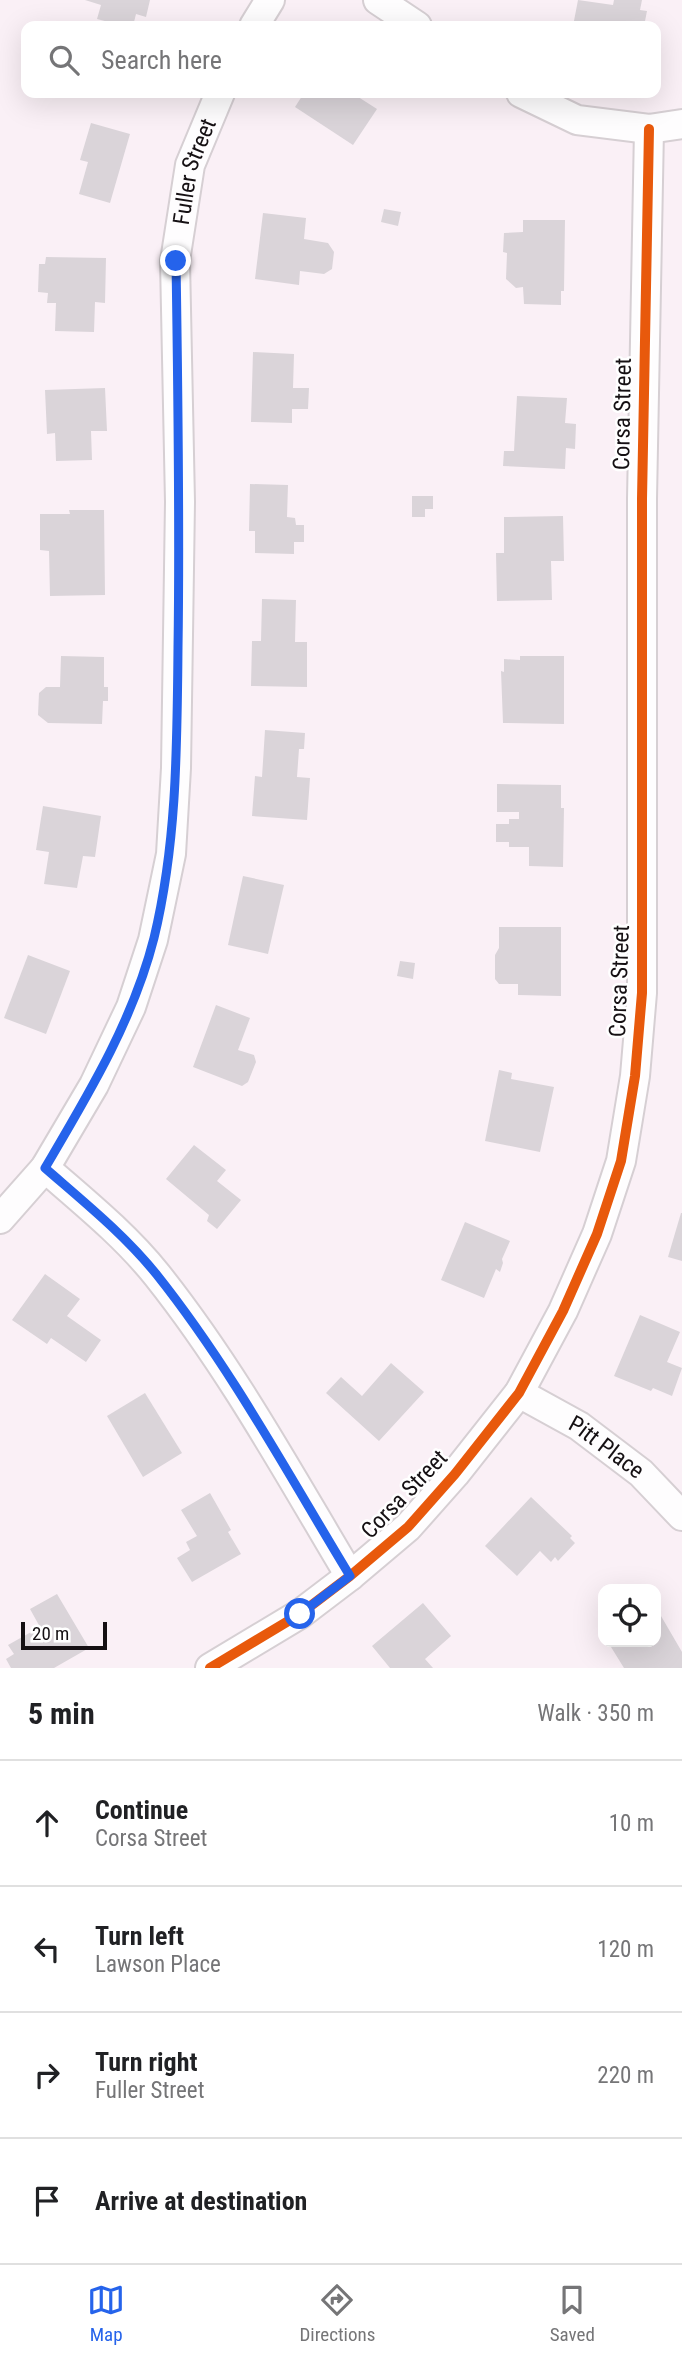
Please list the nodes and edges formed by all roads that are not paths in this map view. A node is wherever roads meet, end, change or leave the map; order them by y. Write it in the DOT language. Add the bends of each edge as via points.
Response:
graph roads {
  1 [pos="270,0"];
  2 [pos="378,0"];
  3 [pos="257,21"];
  4 [pos="410,21"];
  5 [pos="218,98"];
  6 [pos="531,98"];
  7 [pos="682,124"];
  8 [pos="649,129"];
  9 [pos="45,1168"];
  10 [pos="0,1219"];
  11 [pos="519,1393"];
  12 [pos="682,1516"];
  13 [pos="350,1576"];
  14 [pos="210,1668"];
  1 -- 3 [label="street"];
  2 -- 4 [label="street"];
  5 -- 9 [label="street, Fuller Street" via="190,165 176,261 180,502 176,768 170,854 153,940 131,1007 94,1085"];
  6 -- 8 [label="street" via="577,120"];
  7 -- 8 [label="street"];
  8 -- 11 [label="street, Corsa Street" via="642,499 642,993 635,1076 621,1161 597,1234"];
  9 -- 10 [label="street, Fuller Street"];
  9 -- 13 [label="street" via="156,1273 215,1353"];
  11 -- 12 [label="street, Pitt Place" via="579,1426 641,1473"];
  11 -- 13 [label="street, Corsa Street" via="408,1527"];
  13 -- 14 [label="street, Corsa Street" via="300,1614"];
}
